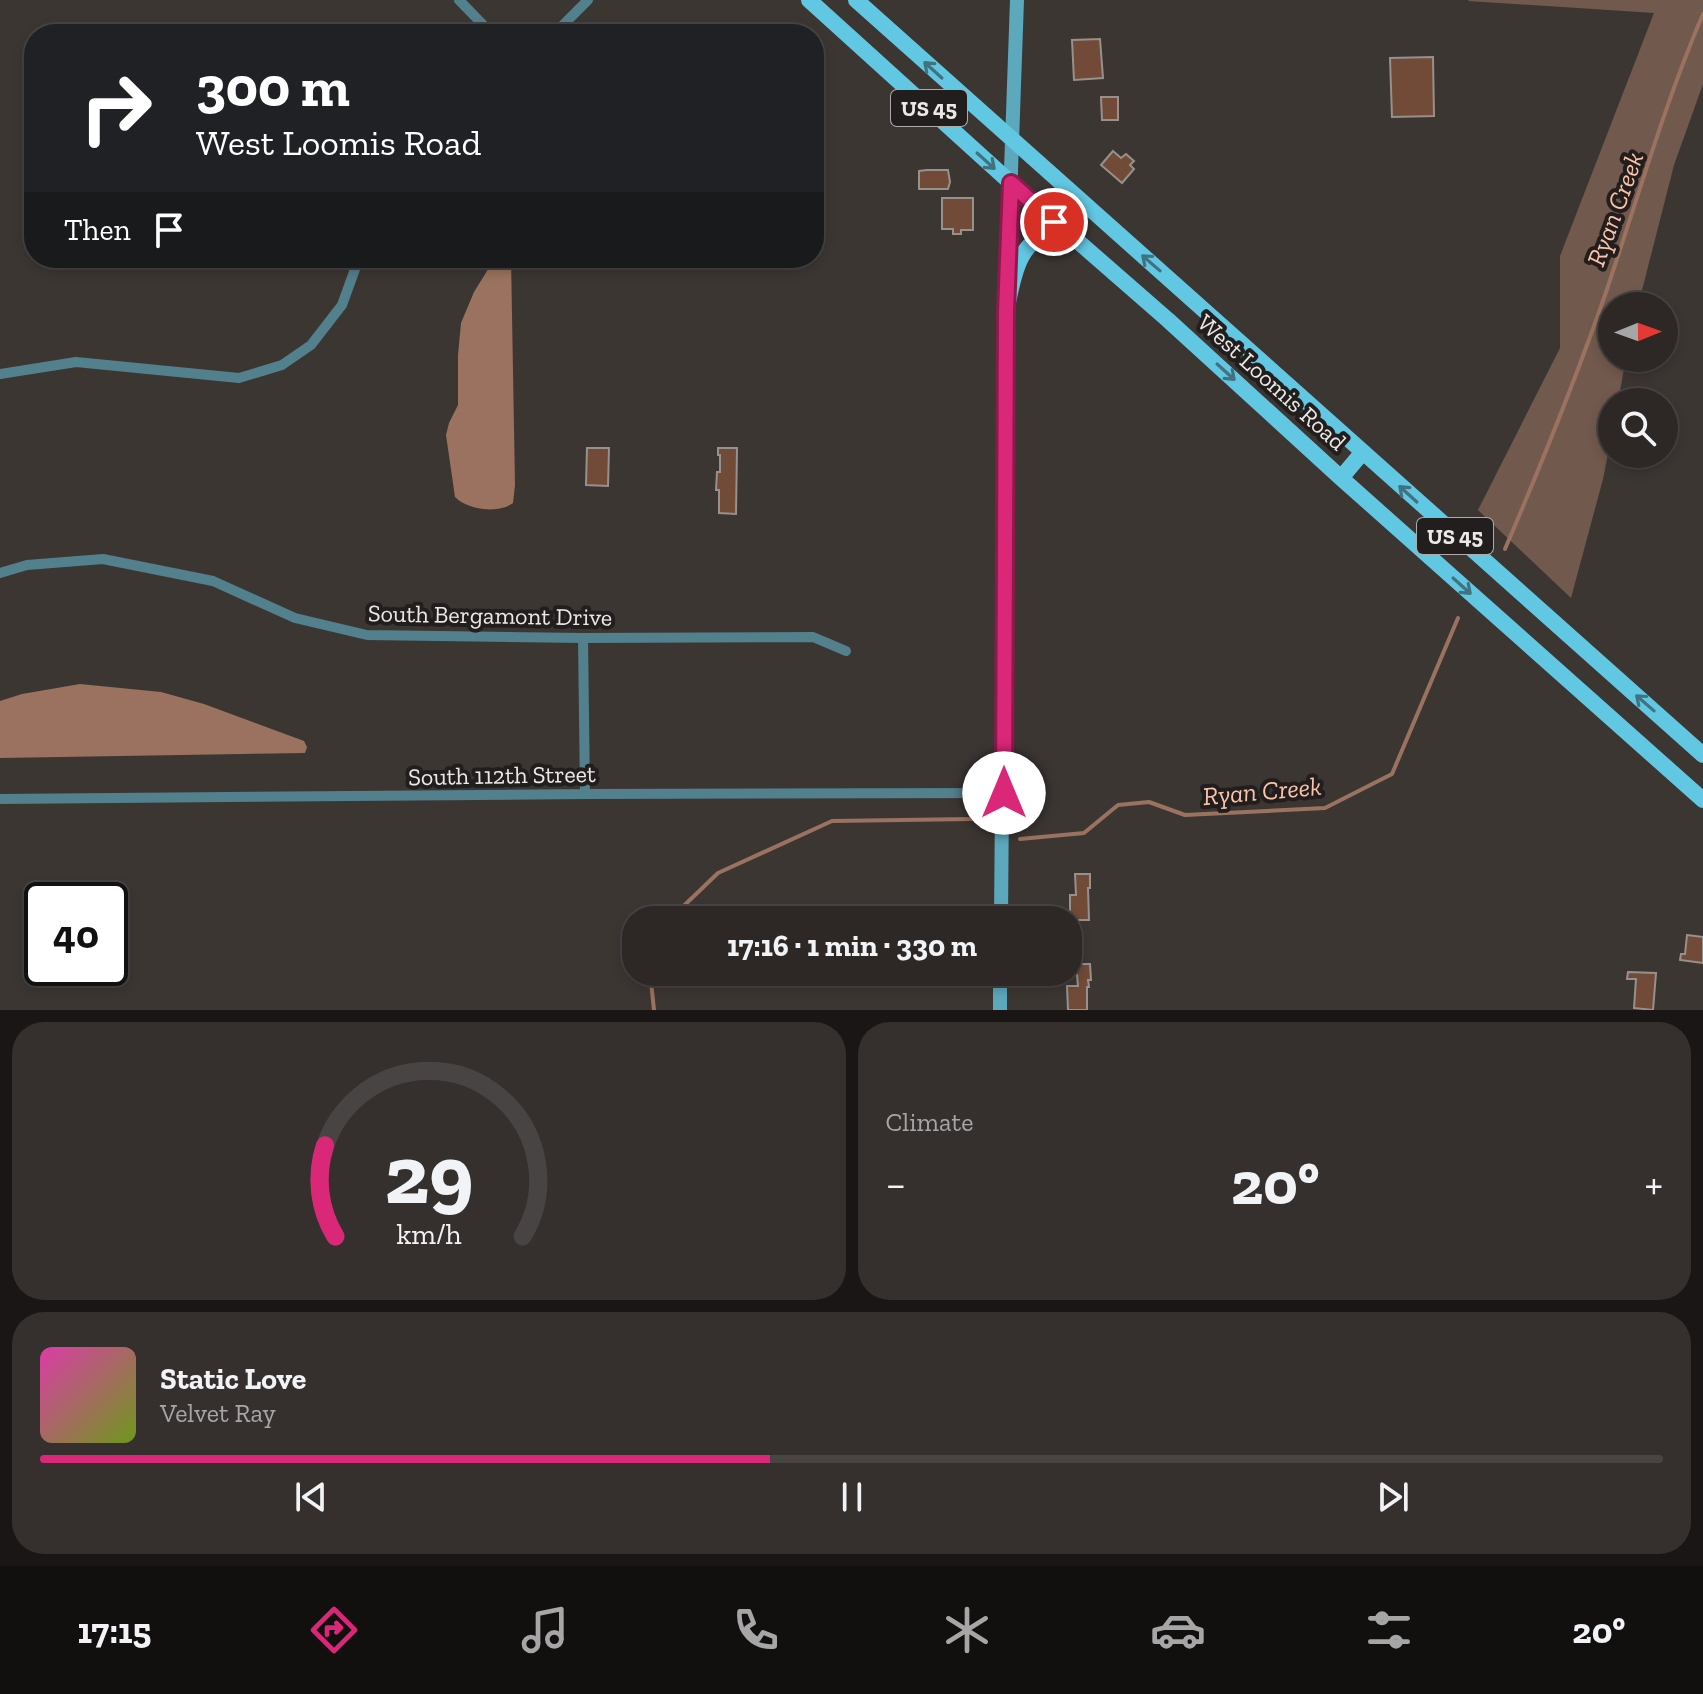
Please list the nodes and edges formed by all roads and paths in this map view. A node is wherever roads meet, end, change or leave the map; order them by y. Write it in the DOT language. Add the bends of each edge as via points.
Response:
graph roads {
  1 [pos="459,0"];
  2 [pos="588,0"];
  3 [pos="809,0"];
  4 [pos="856,0"];
  5 [pos="1017,0"];
  6 [pos="482,24"];
  7 [pos="564,24"];
  8 [pos="1012,140"];
  9 [pos="1011,183"];
  10 [pos="1076,241"];
  11 [pos="355,268"];
  12 [pos="1006,312"];
  13 [pos="0,374"];
  14 [pos="1362,453"];
  15 [pos="1341,478"];
  16 [pos="0,573"];
  17 [pos="583,638"];
  18 [pos="846,651"];
  19 [pos="1703,755"];
  20 [pos="1004,793"];
  21 [pos="585,794"];
  22 [pos="0,799"];
  23 [pos="1703,800"];
  24 [pos="1001,906"];
  25 [pos="1000,986"];
  26 [pos="1000,1010"];
  1 -- 6 [label="street"];
  2 -- 7 [label="street"];
  3 -- 9 [label="main road, West Loomis Road / US 45, one-way"];
  8 -- 4 [label="main road, West Loomis Road / US 45, one-way"];
  5 -- 8 [label="street"];
  8 -- 9 [label="street"];
  14 -- 8 [label="main road, West Loomis Road / US 45, one-way"];
  9 -- 10 [label="main road, West Loomis Road / US 45"];
  9 -- 12 [label="street"];
  10 -- 12 [label="main road" via="1054,235 1037,240 1024,252"];
  10 -- 15 [label="main road, West Loomis Road / US 45, one-way"];
  11 -- 13 [label="street" via="342,305 311,345 282,365 239,378 76,362"];
  12 -- 20 [label="street"];
  14 -- 15 [label="main road"];
  19 -- 14 [label="main road, West Loomis Road / US 45, one-way"];
  15 -- 23 [label="main road, West Loomis Road / US 45, one-way"];
  16 -- 17 [label="street, South Bergamont Drive" via="27,565 103,559 213,581 295,618 367,635"];
  17 -- 18 [label="street, South Bergamont Drive" via="813,637"];
  17 -- 21 [label="street"];
  20 -- 21 [label="street, South 112th Street"];
  20 -- 24 [label="street"];
  21 -- 22 [label="street, South 112th Street"];
  25 -- 26 [label="street"];
}
